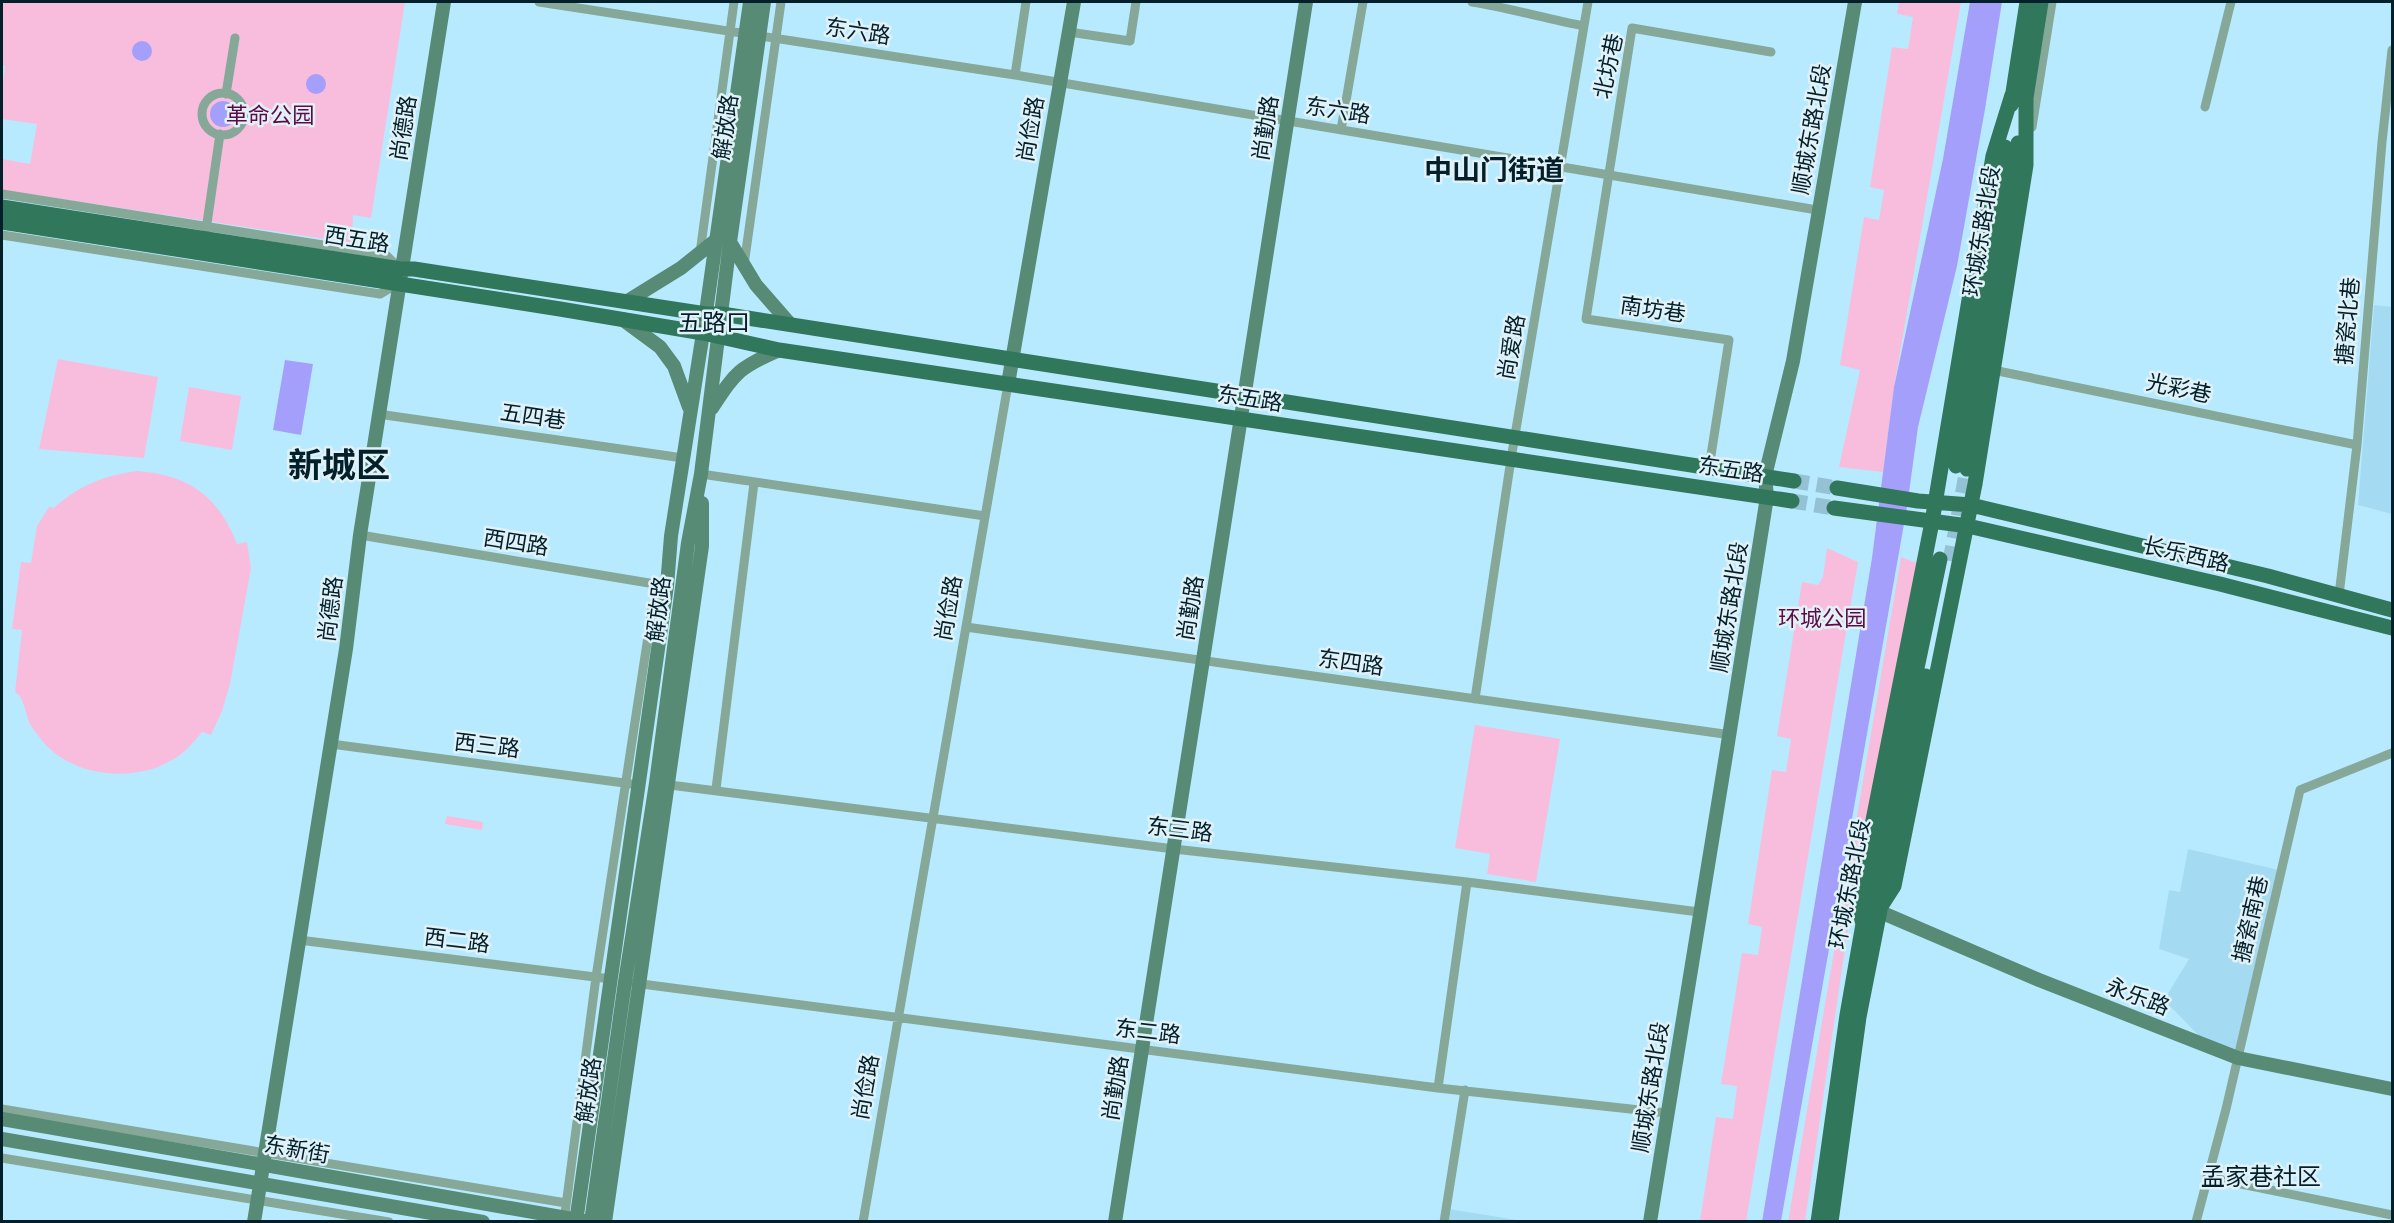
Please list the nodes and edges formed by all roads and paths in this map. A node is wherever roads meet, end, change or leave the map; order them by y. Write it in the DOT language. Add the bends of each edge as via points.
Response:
graph roads {
  1 [pos="444,2"];
  2 [pos="539,2"];
  3 [pos="734,2"];
  4 [pos="750,2"];
  5 [pos="764,2"];
  6 [pos="781,2"];
  7 [pos="1026,2"];
  8 [pos="1074,2"];
  9 [pos="1136,2"];
  10 [pos="1306,2"];
  11 [pos="1363,2"];
  12 [pos="1472,2"];
  13 [pos="1588,2"];
  14 [pos="1855,2"];
  15 [pos="2027,2"];
  16 [pos="2041,2"];
  17 [pos="2052,2"];
  18 [pos="2231,2"];
  19 [pos="1584,26"];
  20 [pos="730,30"];
  21 [pos="1069,32"];
  22 [pos="745,33"];
  23 [pos="760,35"];
  24 [pos="235,38"];
  25 [pos="776,38"];
  26 [pos="2392,50"];
  27 [pos="1771,52"];
  28 [pos="1015,75"];
  29 [pos="1060,83"];
  30 [pos="226,94"];
  31 [pos="2019,96"];
  32 [pos="2205,107"];
  33 [pos="1288,122"];
  34 [pos="1341,130"];
  35 [pos="220,134"];
  36 [pos="2026,165"];
  37 [pos="1562,168"];
  38 [pos="1607,176"];
  39 [pos="2,194"];
  40 [pos="2,207"];
  41 [pos="1817,210"];
  42 [pos="2,222"];
  43 [pos="206,232"];
  44 [pos="2,235"];
  45 [pos="723,241"];
  46 [pos="700,253"];
  47 [pos="744,265"];
  48 [pos="400,276"];
  49 [pos="626,302"];
  50 [pos="706,314"];
  51 [pos="722,314"];
  52 [pos="622,319"];
  53 [pos="791,325"];
  54 [pos="703,333"];
  55 [pos="719,337"];
  56 [pos="779,351"];
  57 [pos="1012,359"];
  58 [pos="1993,370"];
  59 [pos="1008,384"];
  60 [pos="1245,396"];
  61 [pos="690,410"];
  62 [pos="711,410"];
  63 [pos="378,414"];
  64 [pos="1241,420"];
  65 [pos="1515,438"];
  66 [pos="2357,445"];
  67 [pos="683,458"];
  68 [pos="1511,459"];
  69 [pos="1709,468"];
  70 [pos="1961,468"];
  71 [pos="701,474"];
  72 [pos="1765,476"];
  73 [pos="1794,481"];
  74 [pos="754,483"];
  75 [pos="1837,488"];
  76 [pos="1767,497"];
  77 [pos="1792,501"];
  78 [pos="1935,502"];
  79 [pos="1971,505"];
  80 [pos="1834,508"];
  81 [pos="985,516"];
  82 [pos="1932,522"];
  83 [pos="1968,526"];
  84 [pos="360,535"];
  85 [pos="667,586"];
  86 [pos="2339,595"];
  87 [pos="693,607"];
  88 [pos="2392,610"];
  89 [pos="677,621"];
  90 [pos="966,627"];
  91 [pos="2392,628"];
  92 [pos="1203,660"];
  93 [pos="1475,699"];
  94 [pos="1731,735"];
  95 [pos="331,744"];
  96 [pos="2392,753"];
  97 [pos="633,784"];
  98 [pos="662,784"];
  99 [pos="716,789"];
  100 [pos="933,816"];
  101 [pos="1174,849"];
  102 [pos="1467,882"];
  103 [pos="1878,911"];
  104 [pos="1699,912"];
  105 [pos="1863,924"];
  106 [pos="299,940"];
  107 [pos="596,976"];
  108 [pos="611,979"];
  109 [pos="632,983"];
  110 [pos="898,1019"];
  111 [pos="1142,1050"];
  112 [pos="2238,1058"];
  113 [pos="1438,1088"];
  114 [pos="2392,1089"];
  115 [pos="1465,1090"];
  116 [pos="2,1109"];
  117 [pos="1667,1113"];
  118 [pos="2,1119"];
  119 [pos="2,1139"];
  120 [pos="2,1158"];
  121 [pos="265,1158"];
  122 [pos="2207,1177"];
  123 [pos="261,1183"];
  124 [pos="258,1200"];
  125 [pos="566,1203"];
  126 [pos="2369,1210"];
  127 [pos="2392,1215"];
  128 [pos="573,1220"];
  129 [pos="254,1221"];
  130 [pos="389,1221"];
  131 [pos="483,1221"];
  132 [pos="591,1221"];
  133 [pos="605,1221"];
  134 [pos="863,1221"];
  135 [pos="1115,1221"];
  136 [pos="1443,1221"];
  137 [pos="1650,1221"];
  138 [pos="1818,1221"];
  139 [pos="1831,1221"];
  140 [pos="2196,1221"];
  141 [pos="2367,1221"];
  1 -- 48 [label="street, 尚德路"];
  2 -- 20 [label="street, 东六路"];
  3 -- 20 [label="street"];
  4 -- 22 [label="street, 解放路"];
  5 -- 23 [label="street, 解放路"];
  6 -- 25 [label="street"];
  7 -- 28 [label="street"];
  8 -- 21 [label="street, 尚俭路"];
  9 -- 21 [label="street" via="1130,41"];
  10 -- 33 [label="street, 尚勤路"];
  11 -- 34 [label="street"];
  12 -- 19 [label="street"];
  13 -- 19 [label="street, 尚爱路"];
  14 -- 41 [label="street, 顺城东路北段"];
  15 -- 31 [label="main road, 环城东路北段"];
  16 -- 31 [label="main road, 环城东路北段"];
  17 -- 36 [label="street"];
  18 -- 32 [label="street"];
  19 -- 37 [label="street, 尚爱路"];
  20 -- 22 [label="street, 东六路"];
  20 -- 46 [label="street"];
  21 -- 29 [label="street, 尚俭路"];
  22 -- 23 [label="street, 东六路"];
  22 -- 45 [label="street, 解放路"];
  23 -- 25 [label="street, 东六路"];
  23 -- 45 [label="street, 解放路"];
  24 -- 30 [label="street"];
  25 -- 28 [label="street, 东六路"];
  25 -- 47 [label="street"];
  26 -- 66 [label="street, 搪瓷北巷"];
  27 -- 38 [label="street, 北坊巷" via="1632,28"];
  28 -- 29 [label="street, 东六路"];
  29 -- 33 [label="street, 东六路"];
  29 -- 57 [label="street, 尚俭路"];
  30 -- 35 [label="street" via="218,93 204,103 202,120 212,133"];
  30 -- 35 [label="street" via="235,95 245,109 244,118 242,126 229,136"];
  31 -- 36 [label="main road"];
  31 -- 70 [label="main road, 环城东路北段"];
  31 -- 78 [label="main road" via="1993,156"];
  33 -- 34 [label="street, 东六路"];
  33 -- 60 [label="street, 尚勤路"];
  34 -- 37 [label="street, 东六路"];
  35 -- 43 [label="street"];
  36 -- 58 [label="main road"];
  37 -- 38 [label="street, 东六路"];
  37 -- 65 [label="street, 尚爱路"];
  38 -- 41 [label="street, 东六路"];
  38 -- 69 [label="street, 南坊巷" via="1586,319 1729,340"];
  39 -- 43 [label="street"];
  40 -- 43 [label="main road, 西五路"];
  41 -- 72 [label="street, 顺城东路北段" via="1793,361"];
  42 -- 48 [label="main road, 西五路"];
  43 -- 48 [label="main road, 西五路"];
  44 -- 48 [label="street" via="380,294"];
  45 -- 46 [label="street"];
  45 -- 47 [label="street"];
  45 -- 50 [label="street, 解放路"];
  45 -- 51 [label="street, 解放路"];
  46 -- 49 [label="street"];
  47 -- 53 [label="street"];
  48 -- 49 [label="main road, 西五路" via="414,269"];
  48 -- 52 [label="main road, 西五路"];
  48 -- 63 [label="street, 尚德路"];
  49 -- 50 [label="main road, 西五路"];
  50 -- 51 [label="main road, 东五路"];
  50 -- 54 [label="street, 解放路"];
  51 -- 53 [label="main road, 东五路"];
  51 -- 55 [label="street, 解放路"];
  52 -- 54 [label="main road, 西五路"];
  52 -- 61 [label="street" via="660,347 674,366"];
  53 -- 57 [label="main road, 东五路"];
  54 -- 55 [label="main road, 东五路"];
  54 -- 61 [label="street, 解放路"];
  55 -- 56 [label="main road, 东五路"];
  55 -- 62 [label="street, 解放路"];
  56 -- 59 [label="main road, 东五路"];
  56 -- 62 [label="street" via="740,369"];
  57 -- 59 [label="street, 尚俭路"];
  57 -- 60 [label="main road, 东五路"];
  58 -- 66 [label="street, 光彩巷"];
  58 -- 79 [label="main road"];
  59 -- 64 [label="main road, 东五路"];
  59 -- 81 [label="street, 尚俭路"];
  60 -- 64 [label="street, 尚勤路"];
  60 -- 65 [label="main road, 东五路"];
  61 -- 67 [label="street, 解放路"];
  62 -- 71 [label="street, 解放路"];
  63 -- 67 [label="street, 五四巷"];
  63 -- 84 [label="street, 尚德路"];
  64 -- 68 [label="main road, 东五路"];
  64 -- 92 [label="street, 尚勤路"];
  65 -- 68 [label="street, 尚爱路"];
  65 -- 69 [label="main road, 东五路"];
  66 -- 86 [label="street, 搪瓷北巷"];
  67 -- 85 [label="street, 解放路"];
  68 -- 76 [label="main road, 东五路"];
  68 -- 93 [label="street, 尚爱路"];
  69 -- 72 [label="main road, 东五路"];
  71 -- 74 [label="street"];
  71 -- 87 [label="street" via="702,546"];
  71 -- 89 [label="street, 解放路"];
  72 -- 73 [label="main road, 东五路"];
  72 -- 76 [label="street, 顺城东路北段"];
  74 -- 81 [label="street"];
  74 -- 99 [label="street"];
  75 -- 78 [label="main road"];
  76 -- 77 [label="main road, 东五路"];
  76 -- 94 [label="street, 顺城东路北段"];
  78 -- 79 [label="main road, 长乐西路"];
  78 -- 82 [label="main road"];
  79 -- 83 [label="main road"];
  79 -- 86 [label="main road, 长乐西路"];
  80 -- 82 [label="main road"];
  81 -- 90 [label="street, 尚俭路"];
  82 -- 83 [label="main road, 长乐西路"];
  82 -- 105 [label="main road" via="1857,901"];
  83 -- 91 [label="main road, 长乐西路"];
  83 -- 103 [label="main road" via="1894,886"];
  84 -- 85 [label="street, 西四路"];
  84 -- 95 [label="street, 尚德路"];
  85 -- 97 [label="street, 解放路"];
  86 -- 88 [label="main road, 长乐西路"];
  87 -- 89 [label="street"];
  87 -- 98 [label="street"];
  89 -- 98 [label="street, 解放路"];
  90 -- 92 [label="street, 东四路"];
  90 -- 100 [label="street, 尚俭路"];
  92 -- 93 [label="street, 东四路"];
  92 -- 101 [label="street, 尚勤路"];
  93 -- 94 [label="street, 东四路"];
  94 -- 104 [label="street, 顺城东路北段"];
  95 -- 97 [label="street, 西三路"];
  95 -- 106 [label="street, 尚德路"];
  96 -- 112 [label="street, 搪瓷南巷" via="2300,790"];
  97 -- 107 [label="street"];
  97 -- 108 [label="street, 解放路"];
  98 -- 99 [label="street, 东三路"];
  98 -- 109 [label="street, 解放路"];
  99 -- 100 [label="street, 东三路"];
  100 -- 101 [label="street, 东三路"];
  100 -- 110 [label="street, 尚俭路"];
  101 -- 102 [label="street, 东三路"];
  101 -- 111 [label="street, 尚勤路"];
  102 -- 104 [label="street, 东三路"];
  102 -- 113 [label="street"];
  103 -- 105 [label="main road, 环城东路北段" via="1945,560"];
  103 -- 112 [label="street, 永乐路" via="2039,980"];
  103 -- 139 [label="main road, 环城东路北段"];
  104 -- 117 [label="street, 顺城东路北段"];
  105 -- 138 [label="main road, 环城东路北段"];
  106 -- 107 [label="street, 西二路"];
  106 -- 121 [label="street, 尚德路"];
  107 -- 108 [label="street, 西二路"];
  107 -- 125 [label="street"];
  108 -- 128 [label="street, 解放路"];
  109 -- 110 [label="street, 东二路"];
  109 -- 132 [label="street, 解放路"];
  109 -- 133 [label="street"];
  110 -- 111 [label="street, 东二路"];
  110 -- 134 [label="street, 尚俭路"];
  111 -- 113 [label="street, 东二路"];
  111 -- 135 [label="street, 尚勤路"];
  112 -- 114 [label="street, 永乐路"];
  112 -- 122 [label="street, 搪瓷南巷"];
  113 -- 115 [label="street, 东二路"];
  115 -- 117 [label="street, 东二路"];
  115 -- 136 [label="street"];
  116 -- 121 [label="street"];
  117 -- 137 [label="street, 顺城东路北段"];
  118 -- 121 [label="street, 东新街"];
  119 -- 123 [label="street, 东新街"];
  120 -- 124 [label="street"];
  121 -- 123 [label="street, 尚德路"];
  121 -- 125 [label="street"];
  121 -- 128 [label="street, 东新街"];
  122 -- 126 [label="street"];
  122 -- 140 [label="street, 搪瓷南巷"];
  123 -- 124 [label="street, 尚德路"];
  123 -- 131 [label="street, 东新街"];
  124 -- 129 [label="street, 尚德路"];
  124 -- 130 [label="street"];
  125 -- 128 [label="street"];
  126 -- 127 [label="street"];
  126 -- 141 [label="street"];
}
